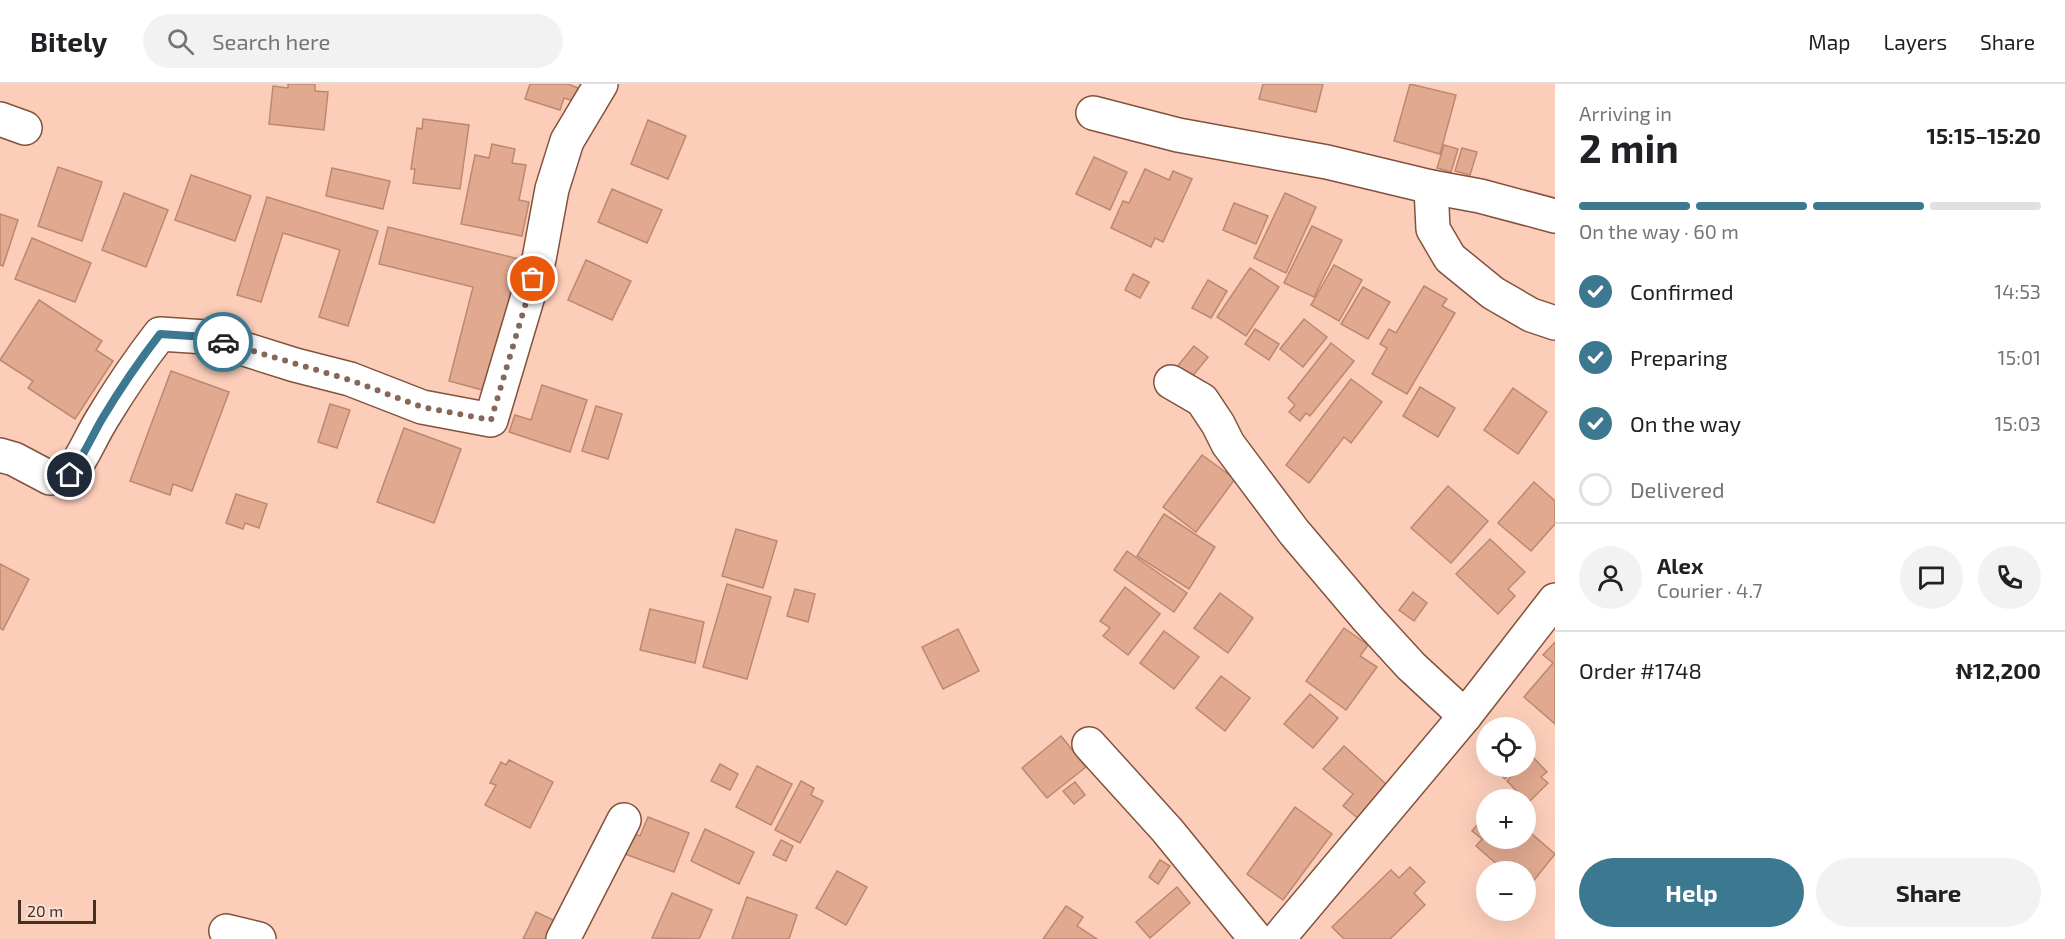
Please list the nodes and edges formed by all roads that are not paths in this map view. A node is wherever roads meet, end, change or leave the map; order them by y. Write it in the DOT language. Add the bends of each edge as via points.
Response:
graph roads {
  1 [pos="601,84"];
  2 [pos="1093,113"];
  3 [pos="1431,188"];
  4 [pos="1555,216"];
  5 [pos="1555,323"];
  6 [pos="1171,382"];
  7 [pos="0,455"];
  8 [pos="1555,600"];
  9 [pos="1465,716"];
  10 [pos="1089,744"];
  11 [pos="624,820"];
  12 [pos="226,931"];
  13 [pos="259,939"];
  14 [pos="563,939"];
  15 [pos="1256,939"];
  16 [pos="1278,939"];
  1 -- 7 [label="street" via="567,141 552,189 539,259 491,420 422,407 350,380 206,337 160,334 129,374 70,475 50,478"];
  2 -- 3 [label="street" via="1178,135 1327,162"];
  3 -- 4 [label="street"];
  3 -- 5 [label="street" via="1432,229 1450,258 1492,293 1531,315"];
  6 -- 9 [label="street" via="1202,400 1228,444 1294,532 1366,618"];
  8 -- 9 [label="street"];
  9 -- 16 [label="street"];
  10 -- 15 [label="street" via="1167,830"];
  11 -- 14 [label="street"];
  12 -- 13 [label="street"];
}
